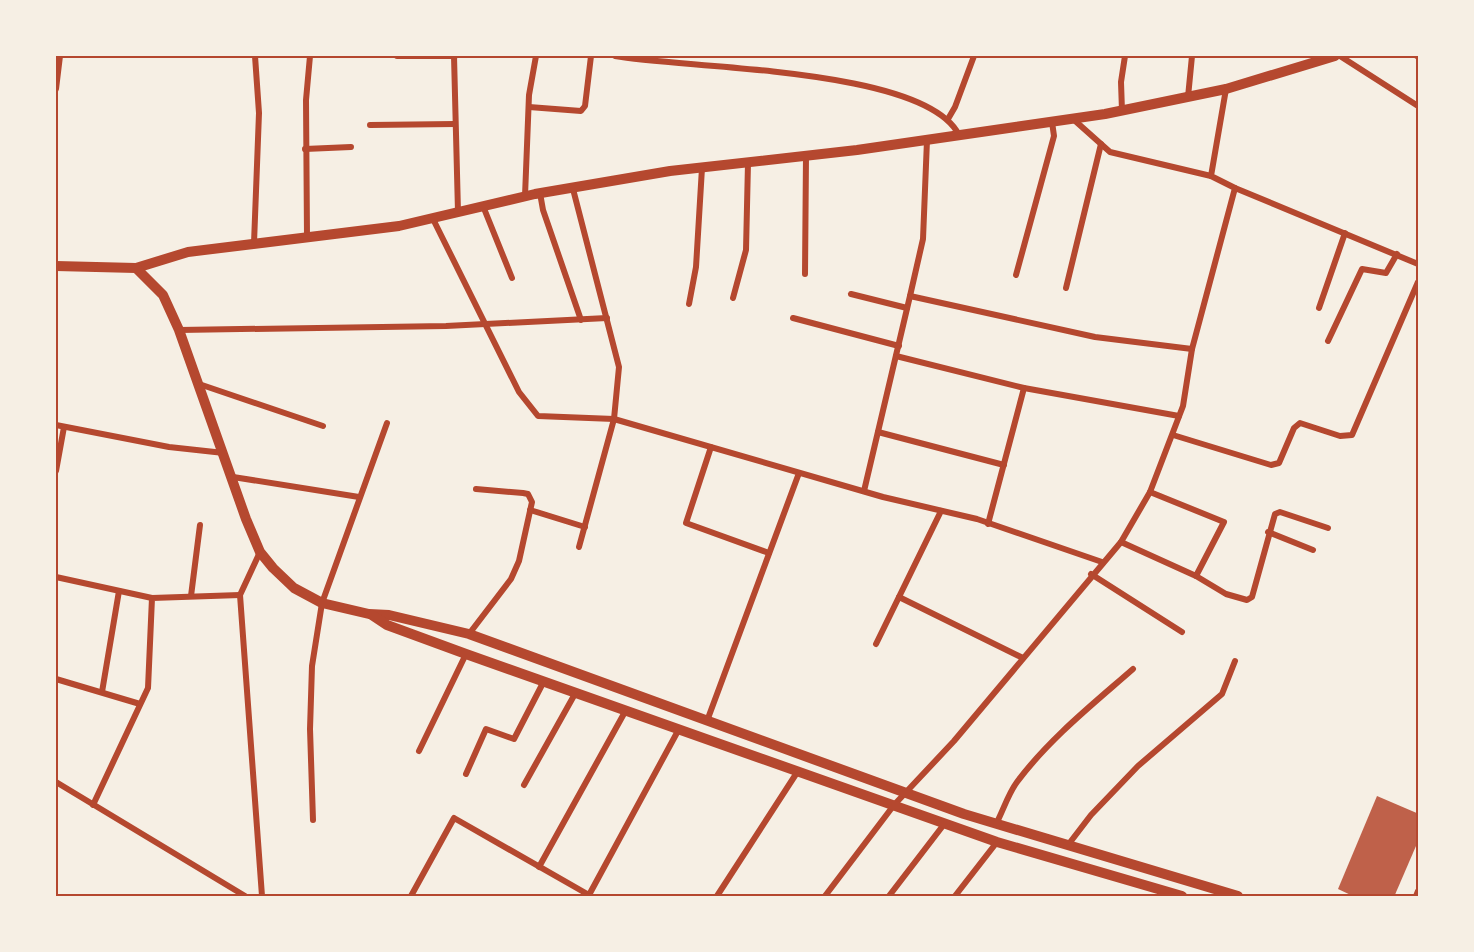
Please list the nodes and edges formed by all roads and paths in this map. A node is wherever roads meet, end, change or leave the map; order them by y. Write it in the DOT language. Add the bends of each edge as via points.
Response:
graph roads {
  1 [pos="60,56"];
  2 [pos="255,56"];
  3 [pos="310,56"];
  4 [pos="397,56"];
  5 [pos="419,56"];
  6 [pos="454,56"];
  7 [pos="536,56"];
  8 [pos="591,56"];
  9 [pos="615,56"];
  10 [pos="974,56"];
  11 [pos="1125,56"];
  12 [pos="1192,56"];
  13 [pos="1335,56"];
  14 [pos="1340,56"];
  15 [pos="666,59"];
  16 [pos="56,88"];
  17 [pos="1226,89"];
  18 [pos="1188,98"];
  19 [pos="1419,106"];
  20 [pos="529,107"];
  21 [pos="1122,111"];
  22 [pos="948,119"];
  23 [pos="1073,119"];
  24 [pos="1052,122"];
  25 [pos="455,124"];
  26 [pos="370,125"];
  27 [pos="959,135"];
  28 [pos="927,140"];
  29 [pos="1101,144"];
  30 [pos="351,147"];
  31 [pos="305,149"];
  32 [pos="806,156"];
  33 [pos="748,163"];
  34 [pos="702,168"];
  35 [pos="1211,176"];
  36 [pos="1235,188"];
  37 [pos="573,189"];
  38 [pos="540,193"];
  39 [pos="525,196"];
  40 [pos="483,206"];
  41 [pos="458,213"];
  42 [pos="433,219"];
  43 [pos="1345,233"];
  44 [pos="307,237"];
  45 [pos="254,243"];
  46 [pos="1397,254"];
  47 [pos="1419,264"];
  48 [pos="56,266"];
  49 [pos="136,267"];
  50 [pos="805,274"];
  51 [pos="1016,275"];
  52 [pos="512,278"];
  53 [pos="1419,282"];
  54 [pos="1066,288"];
  55 [pos="851,294"];
  56 [pos="910,296"];
  57 [pos="733,298"];
  58 [pos="689,304"];
  59 [pos="908,308"];
  60 [pos="1319,308"];
  61 [pos="607,318"];
  62 [pos="793,318"];
  63 [pos="581,320"];
  64 [pos="483,324"];
  65 [pos="179,330"];
  66 [pos="1328,342"];
  67 [pos="899,346"];
  68 [pos="1192,349"];
  69 [pos="896,356"];
  70 [pos="199,384"];
  71 [pos="1024,388"];
  72 [pos="1179,416"];
  73 [pos="614,419"];
  74 [pos="387,423"];
  75 [pos="56,424"];
  76 [pos="323,426"];
  77 [pos="64,427"];
  78 [pos="878,432"];
  79 [pos="1173,435"];
  80 [pos="711,447"];
  81 [pos="225,453"];
  82 [pos="1004,465"];
  83 [pos="56,471"];
  84 [pos="799,472"];
  85 [pos="233,477"];
  86 [pos="476,489"];
  87 [pos="864,491"];
  88 [pos="1150,492"];
  89 [pos="359,497"];
  90 [pos="530,510"];
  91 [pos="941,511"];
  92 [pos="988,524"];
  93 [pos="200,525"];
  94 [pos="585,527"];
  95 [pos="1328,528"];
  96 [pos="1268,532"];
  97 [pos="1121,542"];
  98 [pos="579,547"];
  99 [pos="1313,550"];
  100 [pos="260,552"];
  101 [pos="769,553"];
  102 [pos="1102,562"];
  103 [pos="1091,574"];
  104 [pos="1196,576"];
  105 [pos="56,577"];
  106 [pos="119,591"];
  107 [pos="240,595"];
  108 [pos="191,596"];
  109 [pos="899,597"];
  110 [pos="152,598"];
  111 [pos="322,603"];
  112 [pos="369,614"];
  113 [pos="1182,632"];
  114 [pos="469,634"];
  115 [pos="876,644"];
  116 [pos="466,654"];
  117 [pos="1023,658"];
  118 [pos="1235,661"];
  119 [pos="1133,669"];
  120 [pos="56,679"];
  121 [pos="544,680"];
  122 [pos="102,692"];
  123 [pos="576,692"];
  124 [pos="140,704"];
  125 [pos="626,709"];
  126 [pos="707,721"];
  127 [pos="679,728"];
  128 [pos="419,751"];
  129 [pos="798,771"];
  130 [pos="466,774"];
  131 [pos="56,782"];
  132 [pos="524,786"];
  133 [pos="906,791"];
  134 [pos="93,805"];
  135 [pos="894,805"];
  136 [pos="313,820"];
  137 [pos="945,823"];
  138 [pos="996,825"];
  139 [pos="997,842"];
  140 [pos="1068,846"];
  141 [pos="539,867"];
  142 [pos="1419,891"];
  143 [pos="244,897"];
  144 [pos="262,897"];
  145 [pos="411,897"];
  146 [pos="717,897"];
  147 [pos="825,897"];
  148 [pos="888,897"];
  149 [pos="955,897"];
  150 [pos="1182,897"];
  151 [pos="1238,897"];
  152 [pos="1416,897"];
  1 -- 16 [label="street"];
  2 -- 45 [label="street" via="259,113"];
  3 -- 31 [label="street"];
  4 -- 5 [label="street"];
  5 -- 6 [label="street"];
  6 -- 25 [label="street"];
  7 -- 20 [label="street"];
  8 -- 20 [label="street" via="582,111"];
  9 -- 15 [label="street"];
  10 -- 22 [label="street"];
  11 -- 21 [label="street"];
  12 -- 18 [label="street"];
  13 -- 17 [label="main road"];
  14 -- 19 [label="street"];
  15 -- 22 [label="street" via="831,79 908,99"];
  17 -- 18 [label="main road"];
  17 -- 35 [label="street"];
  18 -- 21 [label="main road"];
  20 -- 39 [label="street"];
  21 -- 23 [label="main road"];
  22 -- 27 [label="street"];
  23 -- 24 [label="main road"];
  23 -- 29 [label="street"];
  24 -- 27 [label="main road"];
  24 -- 51 [label="street" via="1054,136"];
  25 -- 26 [label="street"];
  25 -- 41 [label="street"];
  27 -- 28 [label="main road"];
  28 -- 32 [label="main road"];
  28 -- 56 [label="street" via="923,239"];
  29 -- 35 [label="street" via="1110,152"];
  29 -- 54 [label="street"];
  30 -- 31 [label="street"];
  31 -- 44 [label="street"];
  32 -- 33 [label="main road"];
  32 -- 50 [label="street"];
  33 -- 34 [label="main road"];
  33 -- 57 [label="street" via="746,250"];
  34 -- 37 [label="main road"];
  34 -- 58 [label="street" via="696,267"];
  35 -- 36 [label="street"];
  36 -- 43 [label="street"];
  36 -- 68 [label="street"];
  37 -- 38 [label="main road"];
  37 -- 61 [label="street"];
  38 -- 39 [label="main road"];
  38 -- 63 [label="street"];
  39 -- 40 [label="main road"];
  40 -- 41 [label="main road"];
  40 -- 52 [label="street"];
  41 -- 42 [label="main road"];
  42 -- 44 [label="main road"];
  42 -- 64 [label="street"];
  43 -- 46 [label="street"];
  43 -- 60 [label="street"];
  44 -- 45 [label="main road"];
  45 -- 49 [label="main road" via="188,252"];
  46 -- 47 [label="street"];
  46 -- 66 [label="street" via="1386,273 1362,269"];
  48 -- 49 [label="main road"];
  49 -- 65 [label="main road" via="163,295"];
  53 -- 79 [label="street" via="1352,435 1340,436 1300,423 1279,463 1271,465"];
  55 -- 59 [label="street"];
  56 -- 59 [label="street"];
  56 -- 68 [label="street" via="1095,337"];
  59 -- 67 [label="street"];
  61 -- 63 [label="street"];
  61 -- 73 [label="street" via="619,367"];
  62 -- 67 [label="street"];
  63 -- 64 [label="street"];
  64 -- 65 [label="street"];
  64 -- 73 [label="street" via="519,392 538,416"];
  65 -- 70 [label="main road"];
  67 -- 69 [label="street"];
  68 -- 72 [label="street"];
  69 -- 71 [label="street"];
  69 -- 78 [label="street"];
  70 -- 76 [label="street"];
  70 -- 81 [label="main road"];
  71 -- 72 [label="street"];
  71 -- 82 [label="street"];
  72 -- 79 [label="street"];
  73 -- 80 [label="street"];
  73 -- 94 [label="street"];
  74 -- 89 [label="street"];
  75 -- 77 [label="street"];
  77 -- 81 [label="street" via="169,447"];
  77 -- 83 [label="street"];
  78 -- 82 [label="street"];
  78 -- 87 [label="street"];
  79 -- 88 [label="street"];
  80 -- 84 [label="street"];
  80 -- 101 [label="street" via="686,523"];
  81 -- 85 [label="main road"];
  82 -- 92 [label="street"];
  84 -- 87 [label="street"];
  84 -- 101 [label="street"];
  85 -- 89 [label="street"];
  85 -- 100 [label="main road"];
  86 -- 90 [label="street" via="528,494"];
  87 -- 91 [label="street"];
  88 -- 97 [label="street"];
  88 -- 104 [label="street" via="1224,522"];
  89 -- 111 [label="street"];
  90 -- 94 [label="street"];
  90 -- 114 [label="street" via="519,561"];
  91 -- 92 [label="street"];
  91 -- 109 [label="street"];
  92 -- 102 [label="street"];
  93 -- 108 [label="street"];
  94 -- 98 [label="street"];
  95 -- 96 [label="street" via="1280,512"];
  96 -- 99 [label="street"];
  96 -- 104 [label="street" via="1252,597 1247,600 1226,594"];
  97 -- 102 [label="street"];
  97 -- 104 [label="street"];
  100 -- 107 [label="street"];
  100 -- 111 [label="main road" via="294,588"];
  101 -- 126 [label="street"];
  102 -- 103 [label="street"];
  103 -- 113 [label="street"];
  103 -- 117 [label="street"];
  105 -- 106 [label="street"];
  106 -- 110 [label="street"];
  106 -- 122 [label="street"];
  107 -- 108 [label="street"];
  107 -- 144 [label="street"];
  108 -- 110 [label="street"];
  109 -- 115 [label="street"];
  109 -- 117 [label="street"];
  110 -- 124 [label="street" via="148,688"];
  111 -- 112 [label="main road"];
  111 -- 136 [label="street" via="312,666"];
  112 -- 114 [label="main road"];
  112 -- 116 [label="main road" via="387,625"];
  114 -- 126 [label="main road"];
  116 -- 121 [label="main road"];
  116 -- 128 [label="street"];
  117 -- 133 [label="street" via="954,741"];
  118 -- 140 [label="street" via="1222,694 1138,766 1091,815"];
  119 -- 138 [label="street" via="1040,755 1016,784"];
  120 -- 122 [label="street"];
  121 -- 123 [label="main road"];
  121 -- 130 [label="street" via="514,739 486,729"];
  122 -- 124 [label="street"];
  123 -- 125 [label="main road"];
  123 -- 132 [label="street"];
  124 -- 134 [label="street"];
  125 -- 127 [label="main road"];
  125 -- 141 [label="street"];
  126 -- 133 [label="main road"];
  127 -- 129 [label="main road"];
  127 -- 141 [label="street" via="589,895"];
  129 -- 135 [label="main road"];
  129 -- 146 [label="street"];
  131 -- 134 [label="street"];
  133 -- 135 [label="street"];
  133 -- 138 [label="main road"];
  134 -- 143 [label="street"];
  135 -- 137 [label="main road"];
  135 -- 147 [label="street"];
  137 -- 139 [label="main road"];
  137 -- 148 [label="street"];
  138 -- 140 [label="main road"];
  139 -- 149 [label="street"];
  139 -- 150 [label="main road"];
  140 -- 151 [label="main road"];
  141 -- 145 [label="street" via="454,818"];
  142 -- 152 [label="street"];
}
